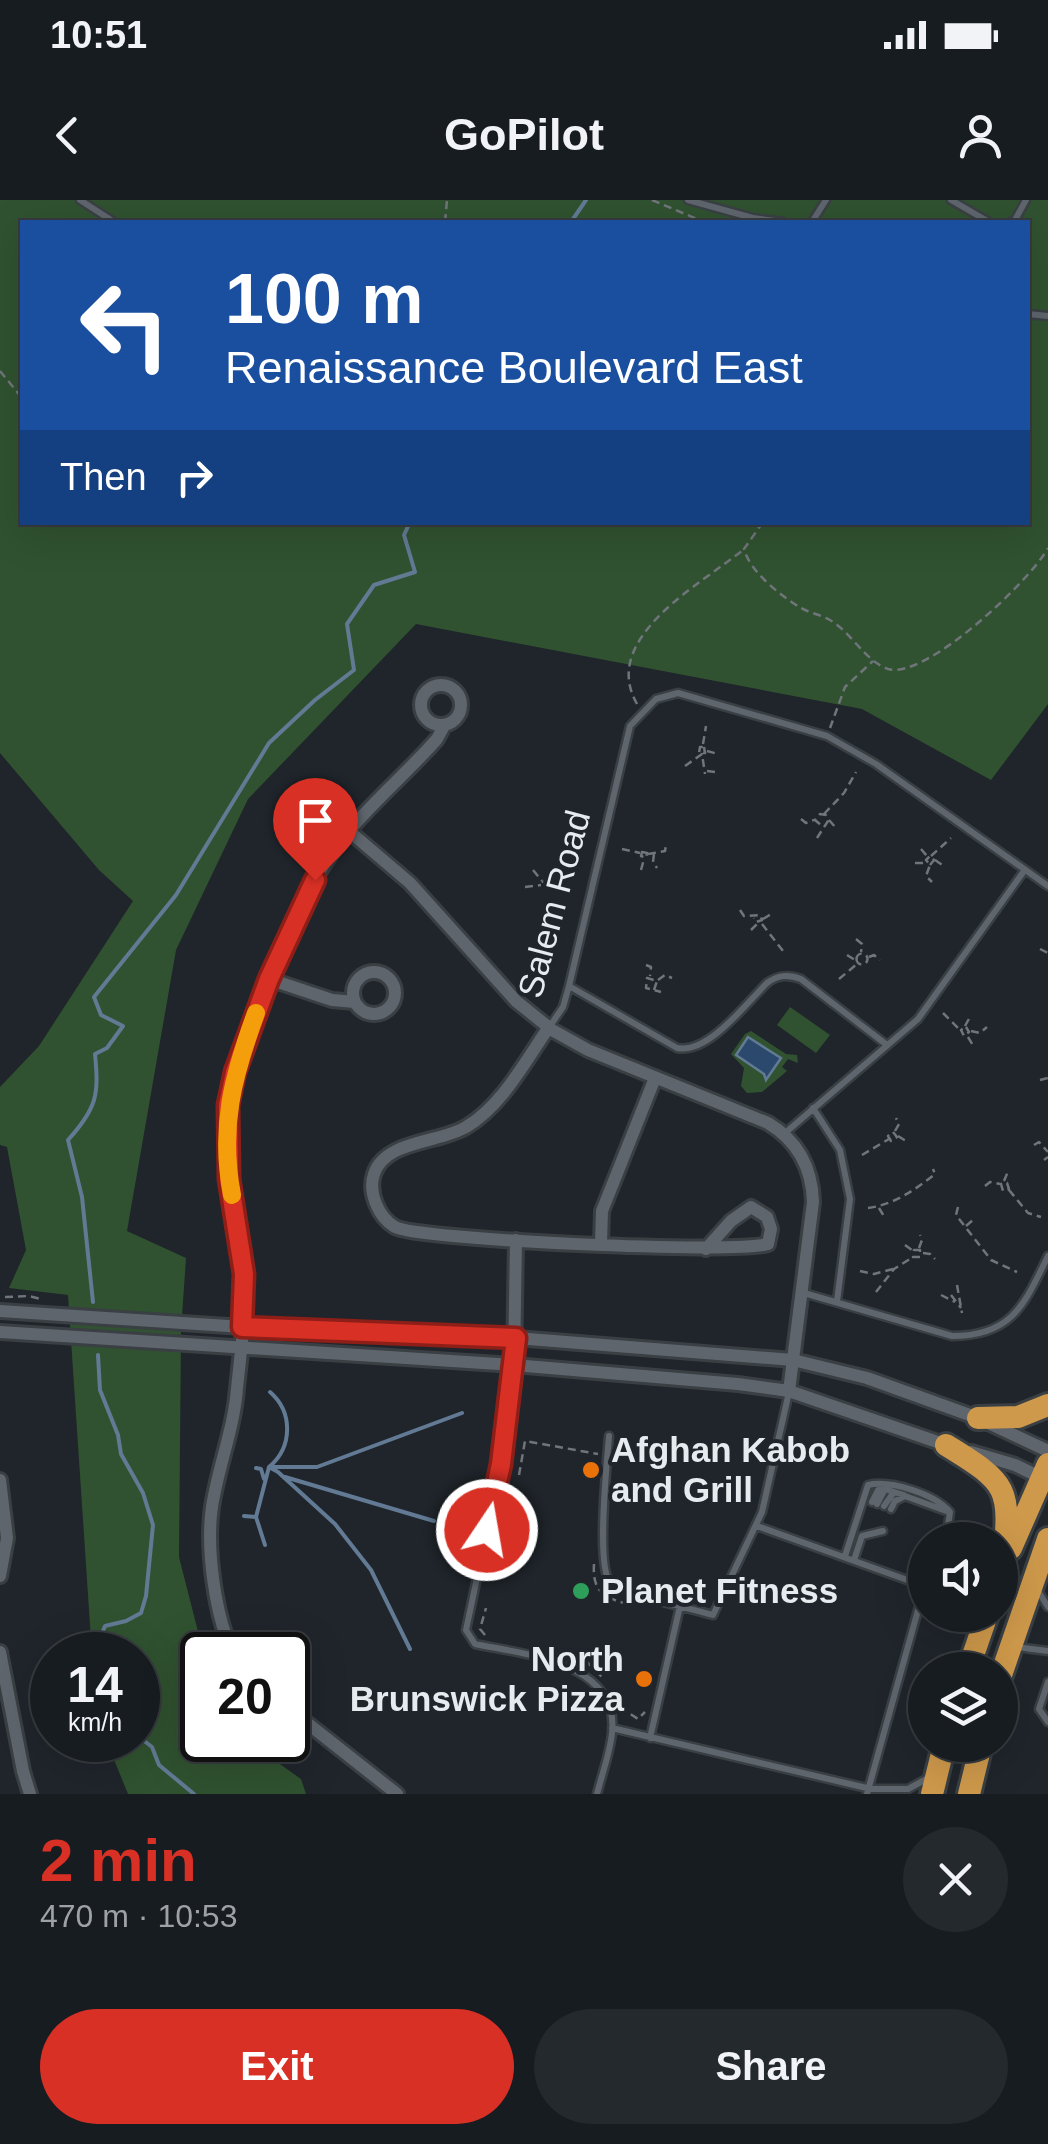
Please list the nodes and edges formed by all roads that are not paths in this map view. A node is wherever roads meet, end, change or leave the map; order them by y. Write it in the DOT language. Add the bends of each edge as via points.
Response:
graph roads {
  1 [pos="80,200"];
  2 [pos="688,200"];
  3 [pos="951,200"];
  4 [pos="111,220"];
  5 [pos="768,220"];
  6 [pos="986,220"];
  7 [pos="444,726"];
  8 [pos="349,831"];
  9 [pos="1024,871"];
  10 [pos="1048,886"];
  11 [pos="269,979"];
  12 [pos="570,986"];
  13 [pos="355,1002"];
  14 [pos="549,1027"];
  15 [pos="886,1045"];
  16 [pos="655,1078"];
  17 [pos="813,1108"];
  18 [pos="785,1133"];
  19 [pos="516,1240"];
  20 [pos="601,1243"];
  21 [pos="706,1249"];
  22 [pos="1048,1256"];
  23 [pos="804,1293"];
  24 [pos="837,1301"];
  25 [pos="0,1311"];
  26 [pos="242,1327"];
  27 [pos="0,1332"];
  28 [pos="516,1338"];
  29 [pos="240,1348"];
  30 [pos="793,1360"];
  31 [pos="514,1364"];
  32 [pos="789,1391"];
  33 [pos="1048,1404"];
  34 [pos="978,1418"];
  35 [pos="608,1436"];
  36 [pos="946,1446"];
  37 [pos="1048,1451"];
  38 [pos="1046,1474"];
  39 [pos="0,1480"];
  40 [pos="894,1492"];
  41 [pos="905,1496"];
  42 [pos="881,1505"];
  43 [pos="950,1512"];
  44 [pos="949,1522"];
  45 [pos="1007,1522"];
  46 [pos="757,1526"];
  47 [pos="1018,1534"];
  48 [pos="862,1536"];
  49 [pos="1048,1538"];
  50 [pos="845,1556"];
  51 [pos="854,1560"];
  52 [pos="0,1576"];
  53 [pos="908,1580"];
  54 [pos="1032,1580"];
  55 [pos="680,1606"];
  56 [pos="1048,1607"];
  57 [pos="222,1632"];
  58 [pos="913,1632"];
  59 [pos="1010,1646"];
  60 [pos="0,1652"];
  61 [pos="1008,1652"];
  62 [pos="1048,1652"];
  63 [pos="1048,1682"];
  64 [pos="1048,1722"];
  65 [pos="310,1725"];
  66 [pos="612,1728"];
  67 [pos="650,1738"];
  68 [pos="977,1762"];
  69 [pos="934,1784"];
  70 [pos="870,1792"];
  71 [pos="30,1794"];
  72 [pos="397,1794"];
  73 [pos="597,1794"];
  74 [pos="969,1794"];
  1 -- 4 [label="lane"];
  2 -- 5 [label="lane"];
  3 -- 6 [label="lane"];
  7 -- 8 [label="street"];
  8 -- 11 [label="street" via="305,898"];
  8 -- 14 [label="street" via="410,882 516,1002"];
  9 -- 10 [label="lane"];
  9 -- 12 [label="lane, Salem Road" via="827,736 678,693 656,699 630,726"];
  9 -- 15 [label="lane" via="918,1019"];
  11 -- 13 [label="street"];
  11 -- 26 [label="street" via="228,1105 229,1179 244,1274"];
  12 -- 14 [label="lane, Salem Road"];
  12 -- 15 [label="lane" via="686,1050 708,1041 767,983 792,976"];
  14 -- 16 [label="street"];
  14 -- 19 [label="street, Salem Road" via="470,1125 403,1148 378,1165 372,1178 378,1206 396,1228"];
  15 -- 17 [label="lane"];
  16 -- 18 [label="street"];
  16 -- 20 [label="street" via="602,1211"];
  17 -- 18 [label="lane"];
  17 -- 24 [label="lane" via="840,1150 848,1185"];
  18 -- 23 [label="street" via="812,1184"];
  19 -- 20 [label="street, Salem Road"];
  19 -- 28 [label="street"];
  20 -- 21 [label="street, Salem Road"];
  21 -- 21 [label="street, Salem Road" via="768,1244 767,1217 752,1207"];
  22 -- 24 [label="lane" via="1014,1314 972,1336 952,1336"];
  23 -- 24 [label="lane"];
  23 -- 30 [label="street"];
  25 -- 26 [label="street"];
  26 -- 28 [label="street"];
  26 -- 29 [label="street"];
  27 -- 29 [label="street"];
  28 -- 30 [label="street"];
  28 -- 31 [label="street"];
  29 -- 31 [label="street"];
  29 -- 57 [label="street" via="235,1415 210,1537"];
  30 -- 32 [label="street"];
  30 -- 34 [label="street"];
  31 -- 32 [label="street"];
  31 -- 66 [label="lane" via="466,1630 475,1644 582,1672 603,1696"];
  32 -- 36 [label="street"];
  32 -- 46 [label="lane"];
  33 -- 34 [label="highway" via="1018,1417"];
  34 -- 37 [label="street"];
  35 -- 55 [label="lane" via="606,1576 621,1589"];
  36 -- 38 [label="street"];
  36 -- 45 [label="highway" via="1001,1484"];
  38 -- 47 [label="highway"];
  39 -- 52 [label="street" via="7,1538"];
  40 -- 41 [label="lane"];
  40 -- 42 [label="lane"];
  40 -- 42 [label="lane" via="885,1489"];
  41 -- 42 [label="lane"];
  41 -- 43 [label="lane"];
  43 -- 44 [label="lane"];
  43 -- 50 [label="lane" via="941,1501 884,1482 868,1485"];
  46 -- 50 [label="lane"];
  46 -- 55 [label="lane" via="713,1615"];
  48 -- 48 [label="lane" via="872,1527"];
  48 -- 51 [label="lane"];
  49 -- 54 [label="highway"];
  50 -- 51 [label="lane"];
  51 -- 53 [label="lane"];
  54 -- 56 [label="lane"];
  54 -- 59 [label="highway"];
  55 -- 67 [label="lane"];
  58 -- 70 [label="lane"];
  59 -- 61 [label="highway"];
  59 -- 62 [label="lane"];
  60 -- 71 [label="street"];
  63 -- 64 [label="lane" via="1038,1709"];
  65 -- 72 [label="street"];
  66 -- 67 [label="lane"];
  66 -- 73 [label="lane"];
  67 -- 70 [label="lane"];
  68 -- 74 [label="highway"];
  69 -- 70 [label="lane"];
}
